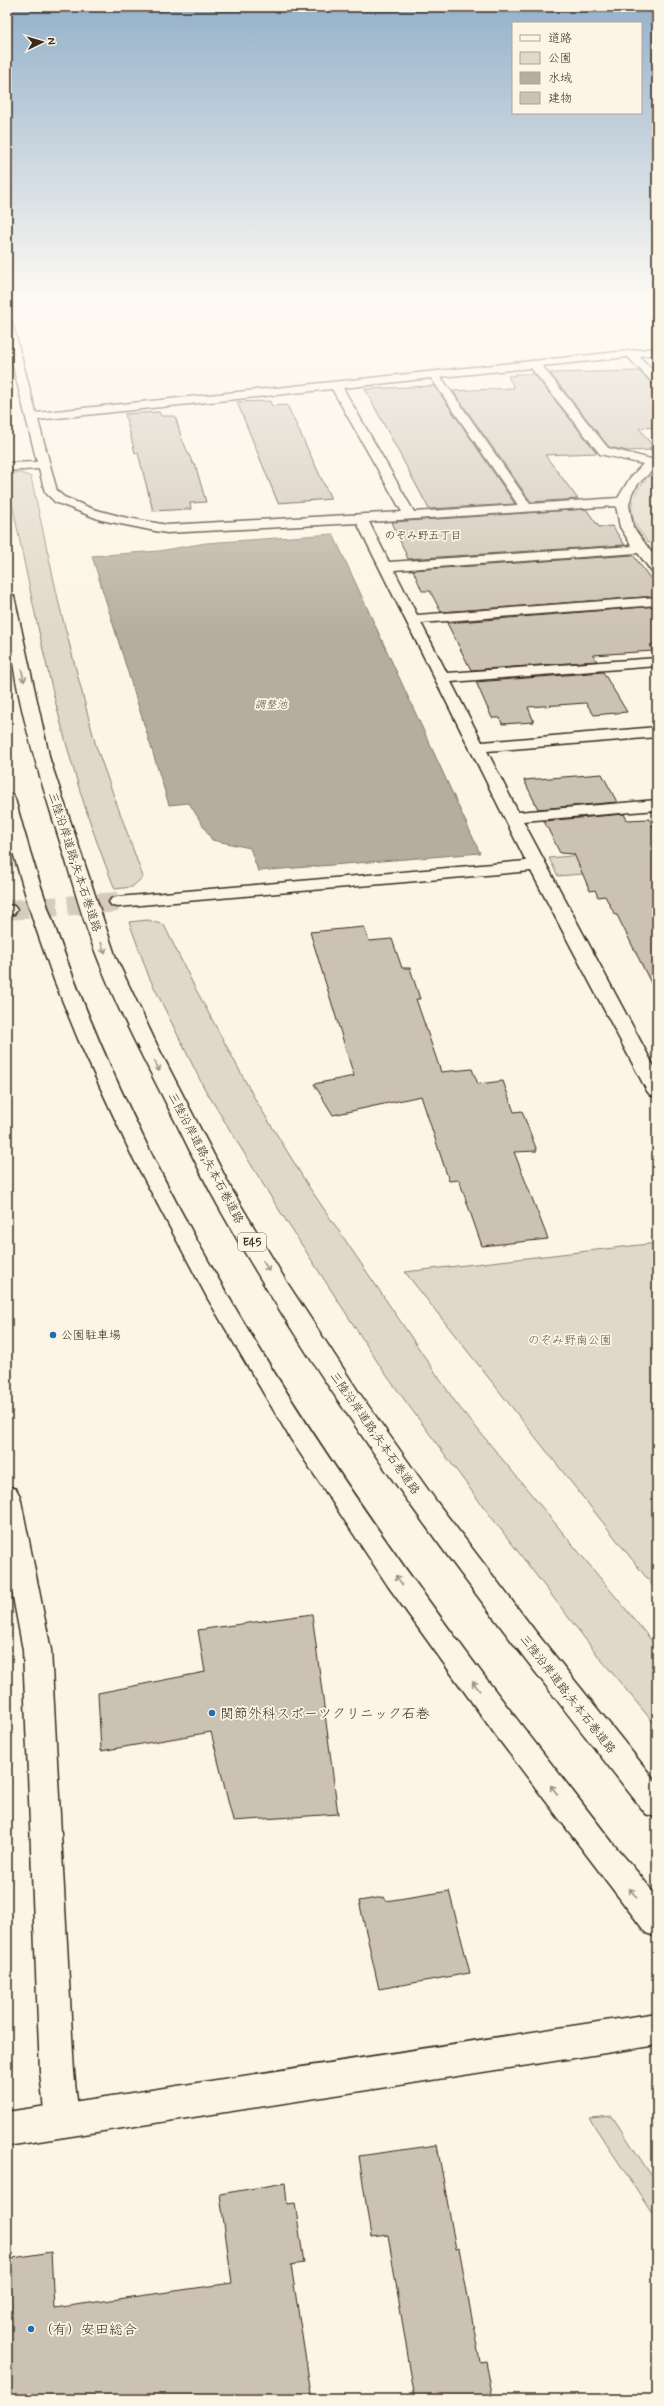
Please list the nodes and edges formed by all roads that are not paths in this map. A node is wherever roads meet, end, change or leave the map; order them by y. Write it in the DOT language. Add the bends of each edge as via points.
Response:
graph roads {
  1 [pos="31,410"];
  2 [pos="97,410"];
  3 [pos="350,410"];
  4 [pos="459,410"];
  5 [pos="572,410"];
  6 [pos="33,417"];
  7 [pos="655,461"];
  8 [pos="44,465"];
  9 [pos="7,468"];
  10 [pos="621,502"];
  11 [pos="526,507"];
  12 [pos="410,515"];
  13 [pos="361,518"];
  14 [pos="641,549"];
  15 [pos="386,566"];
  16 [pos="657,569"];
  17 [pos="7,596"];
  18 [pos="657,601"];
  19 [pos="414,619"];
  20 [pos="657,662"];
  21 [pos="442,678"];
  22 [pos="657,732"];
  23 [pos="479,747"];
  24 [pos="7,799"];
  25 [pos="657,805"];
  26 [pos="514,817"];
  27 [pos="538,865"];
  28 [pos="118,902"];
  29 [pos="657,1091"];
  30 [pos="7,1496"];
  31 [pos="657,1805"];
  32 [pos="657,1923"];
  33 [pos="657,2029"];
  34 [pos="62,2120"];
  35 [pos="7,2129"];
  1 -- 6 [label="main road"];
  2 -- 6 [label="main road"];
  3 -- 12 [label="main road"];
  4 -- 11 [label="main road"];
  5 -- 7 [label="main road" via="604,450"];
  6 -- 8 [label="main road"];
  7 -- 10 [label="main road" via="631,485"];
  8 -- 9 [label="main road"];
  8 -- 13 [label="main road" via="51,492 63,502 152,527 182,530"];
  10 -- 11 [label="main road"];
  10 -- 14 [label="main road" via="621,516"];
  11 -- 12 [label="main road"];
  12 -- 13 [label="main road"];
  13 -- 15 [label="main road"];
  14 -- 15 [label="main road"];
  14 -- 16 [label="main road"];
  15 -- 19 [label="main road"];
  17 -- 31 [label="main road, 三陸沿岸道路;矢本石巻道路 / E45, one-way" via="42,760 107,958 147,1045 222,1192 276,1283 351,1400 422,1502 525,1639"];
  18 -- 19 [label="main road"];
  19 -- 21 [label="main road"];
  20 -- 21 [label="main road"];
  21 -- 23 [label="main road"];
  22 -- 23 [label="main road"];
  23 -- 26 [label="main road"];
  32 -- 24 [label="main road, one-way" via="461,1666 362,1528 288,1415 218,1294 160,1193 94,1052 35,896"];
  25 -- 26 [label="main road"];
  26 -- 27 [label="main road"];
  27 -- 28 [label="main road"];
  27 -- 29 [label="main road"];
  30 -- 34 [label="main road" via="37,1650 57,2072"];
  33 -- 34 [label="main road"];
  34 -- 35 [label="main road"];
}
